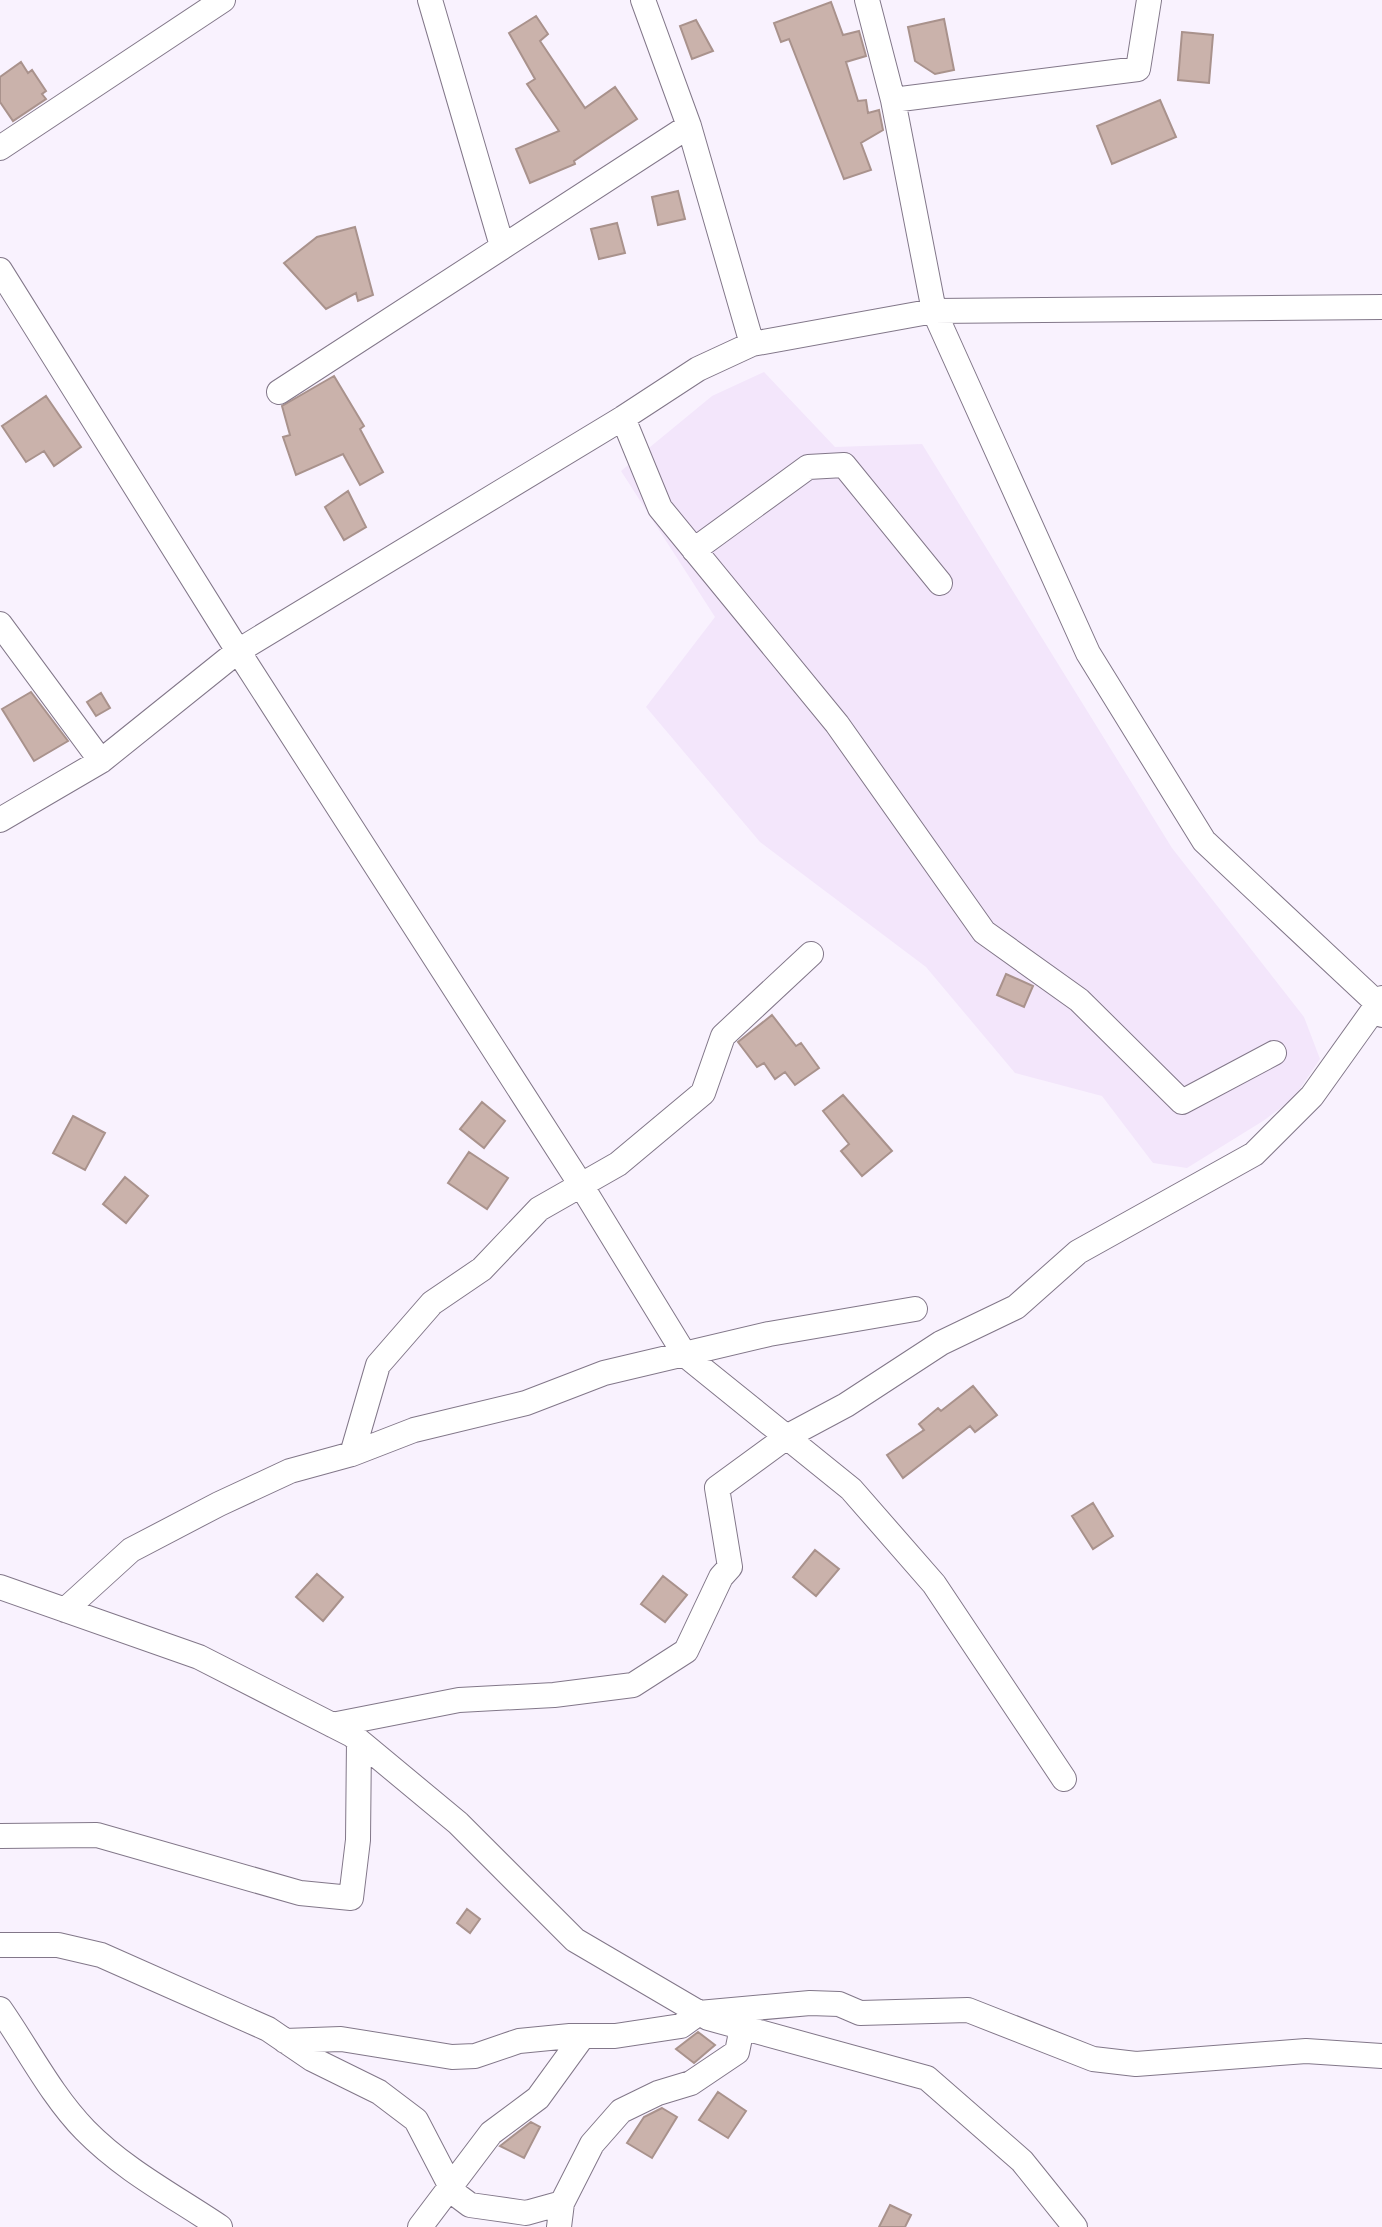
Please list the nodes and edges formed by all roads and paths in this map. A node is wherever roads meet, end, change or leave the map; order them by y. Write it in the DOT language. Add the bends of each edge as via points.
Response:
graph roads {
  1 [pos="223,0"];
  2 [pos="430,0"];
  3 [pos="643,0"];
  4 [pos="867,0"];
  5 [pos="1149,0"];
  6 [pos="893,100"];
  7 [pos="689,126"];
  8 [pos="0,148"];
  9 [pos="502,246"];
  10 [pos="0,270"];
  11 [pos="1382,307"];
  12 [pos="934,311"];
  13 [pos="752,344"];
  14 [pos="279,392"];
  15 [pos="623,418"];
  16 [pos="694,550"];
  17 [pos="940,583"];
  18 [pos="0,624"];
  19 [pos="238,651"];
  20 [pos="101,761"];
  21 [pos="0,820"];
  22 [pos="811,954"];
  23 [pos="1381,1006"];
  24 [pos="1274,1053"];
  25 [pos="581,1185"];
  26 [pos="915,1309"];
  27 [pos="685,1355"];
  28 [pos="788,1436"];
  29 [pos="352,1454"];
  30 [pos="0,1587"];
  31 [pos="24,1596"];
  32 [pos="0,1601"];
  33 [pos="65,1610"];
  34 [pos="332,1725"];
  35 [pos="359,1741"];
  36 [pos="1064,1779"];
  37 [pos="0,1836"];
  38 [pos="0,1945"];
  39 [pos="0,2009"];
  40 [pos="699,2013"];
  41 [pos="742,2028"];
  42 [pos="583,2036"];
  43 [pos="285,2041"];
  44 [pos="1382,2056"];
  45 [pos="451,2187"];
  46 [pos="560,2215"];
  47 [pos="220,2227"];
  48 [pos="420,2227"];
  49 [pos="1075,2227"];
  1 -- 8 [label="street"];
  2 -- 9 [label="street"];
  3 -- 7 [label="street"];
  4 -- 6 [label="street"];
  5 -- 6 [label="street" via="1138,69"];
  6 -- 12 [label="street"];
  7 -- 9 [label="street"];
  7 -- 13 [label="street"];
  9 -- 14 [label="street"];
  10 -- 19 [label="street"];
  11 -- 12 [label="street"];
  12 -- 13 [label="street"];
  12 -- 23 [label="street" via="1088,653 1204,841"];
  13 -- 15 [label="street" via="698,369"];
  15 -- 16 [label="street" via="660,508"];
  15 -- 19 [label="street"];
  16 -- 17 [label="street" via="808,467 844,465"];
  16 -- 24 [label="street" via="837,724 984,932 1079,1000 1182,1102"];
  18 -- 20 [label="street"];
  19 -- 20 [label="street"];
  19 -- 25 [label="street"];
  20 -- 21 [label="street"];
  22 -- 25 [label="street" via="723,1036 703,1093 618,1164"];
  23 -- 28 [label="street" via="1312,1096 1254,1154 1078,1252 1016,1307 941,1343"];
  25 -- 27 [label="street"];
  25 -- 29 [label="street" via="539,1209 482,1269 432,1303 378,1365"];
  26 -- 27 [label="street" via="769,1334"];
  27 -- 28 [label="street"];
  27 -- 29 [label="street" via="604,1373 526,1403 414,1430"];
  28 -- 34 [label="street" via="717,1488 730,1567 686,1651 633,1685 459,1700"];
  28 -- 36 [label="street" via="851,1489 934,1584"];
  29 -- 33 [label="street" via="290,1471 131,1550"];
  30 -- 31 [label="street"];
  31 -- 32 [label="street"];
  31 -- 33 [label="street"];
  33 -- 34 [label="street" via="199,1657"];
  34 -- 35 [label="street"];
  35 -- 37 [label="street" via="358,1840 351,1898 300,1893 97,1835"];
  35 -- 40 [label="street" via="458,1823 575,1940"];
  38 -- 43 [label="street" via="58,1945 101,1955"];
  39 -- 47 [label="street" via="86,2132 156,2188"];
  40 -- 41 [label="street"];
  40 -- 42 [label="street" via="681,2026"];
  40 -- 44 [label="street" via="810,2003 839,2004 860,2013 968,2010 1093,2059 1136,2064 1306,2051"];
  41 -- 46 [label="street" via="737,2052 691,2083 621,2111 592,2144"];
  41 -- 49 [label="street" via="927,2078 1022,2161"];
  42 -- 43 [label="street" via="519,2041 475,2056 452,2057 341,2039"];
  42 -- 45 [label="street" via="538,2098 491,2133"];
  43 -- 45 [label="street" via="379,2092 416,2120"];
  45 -- 46 [label="street" via="470,2205"];
  45 -- 48 [label="street"];
}
